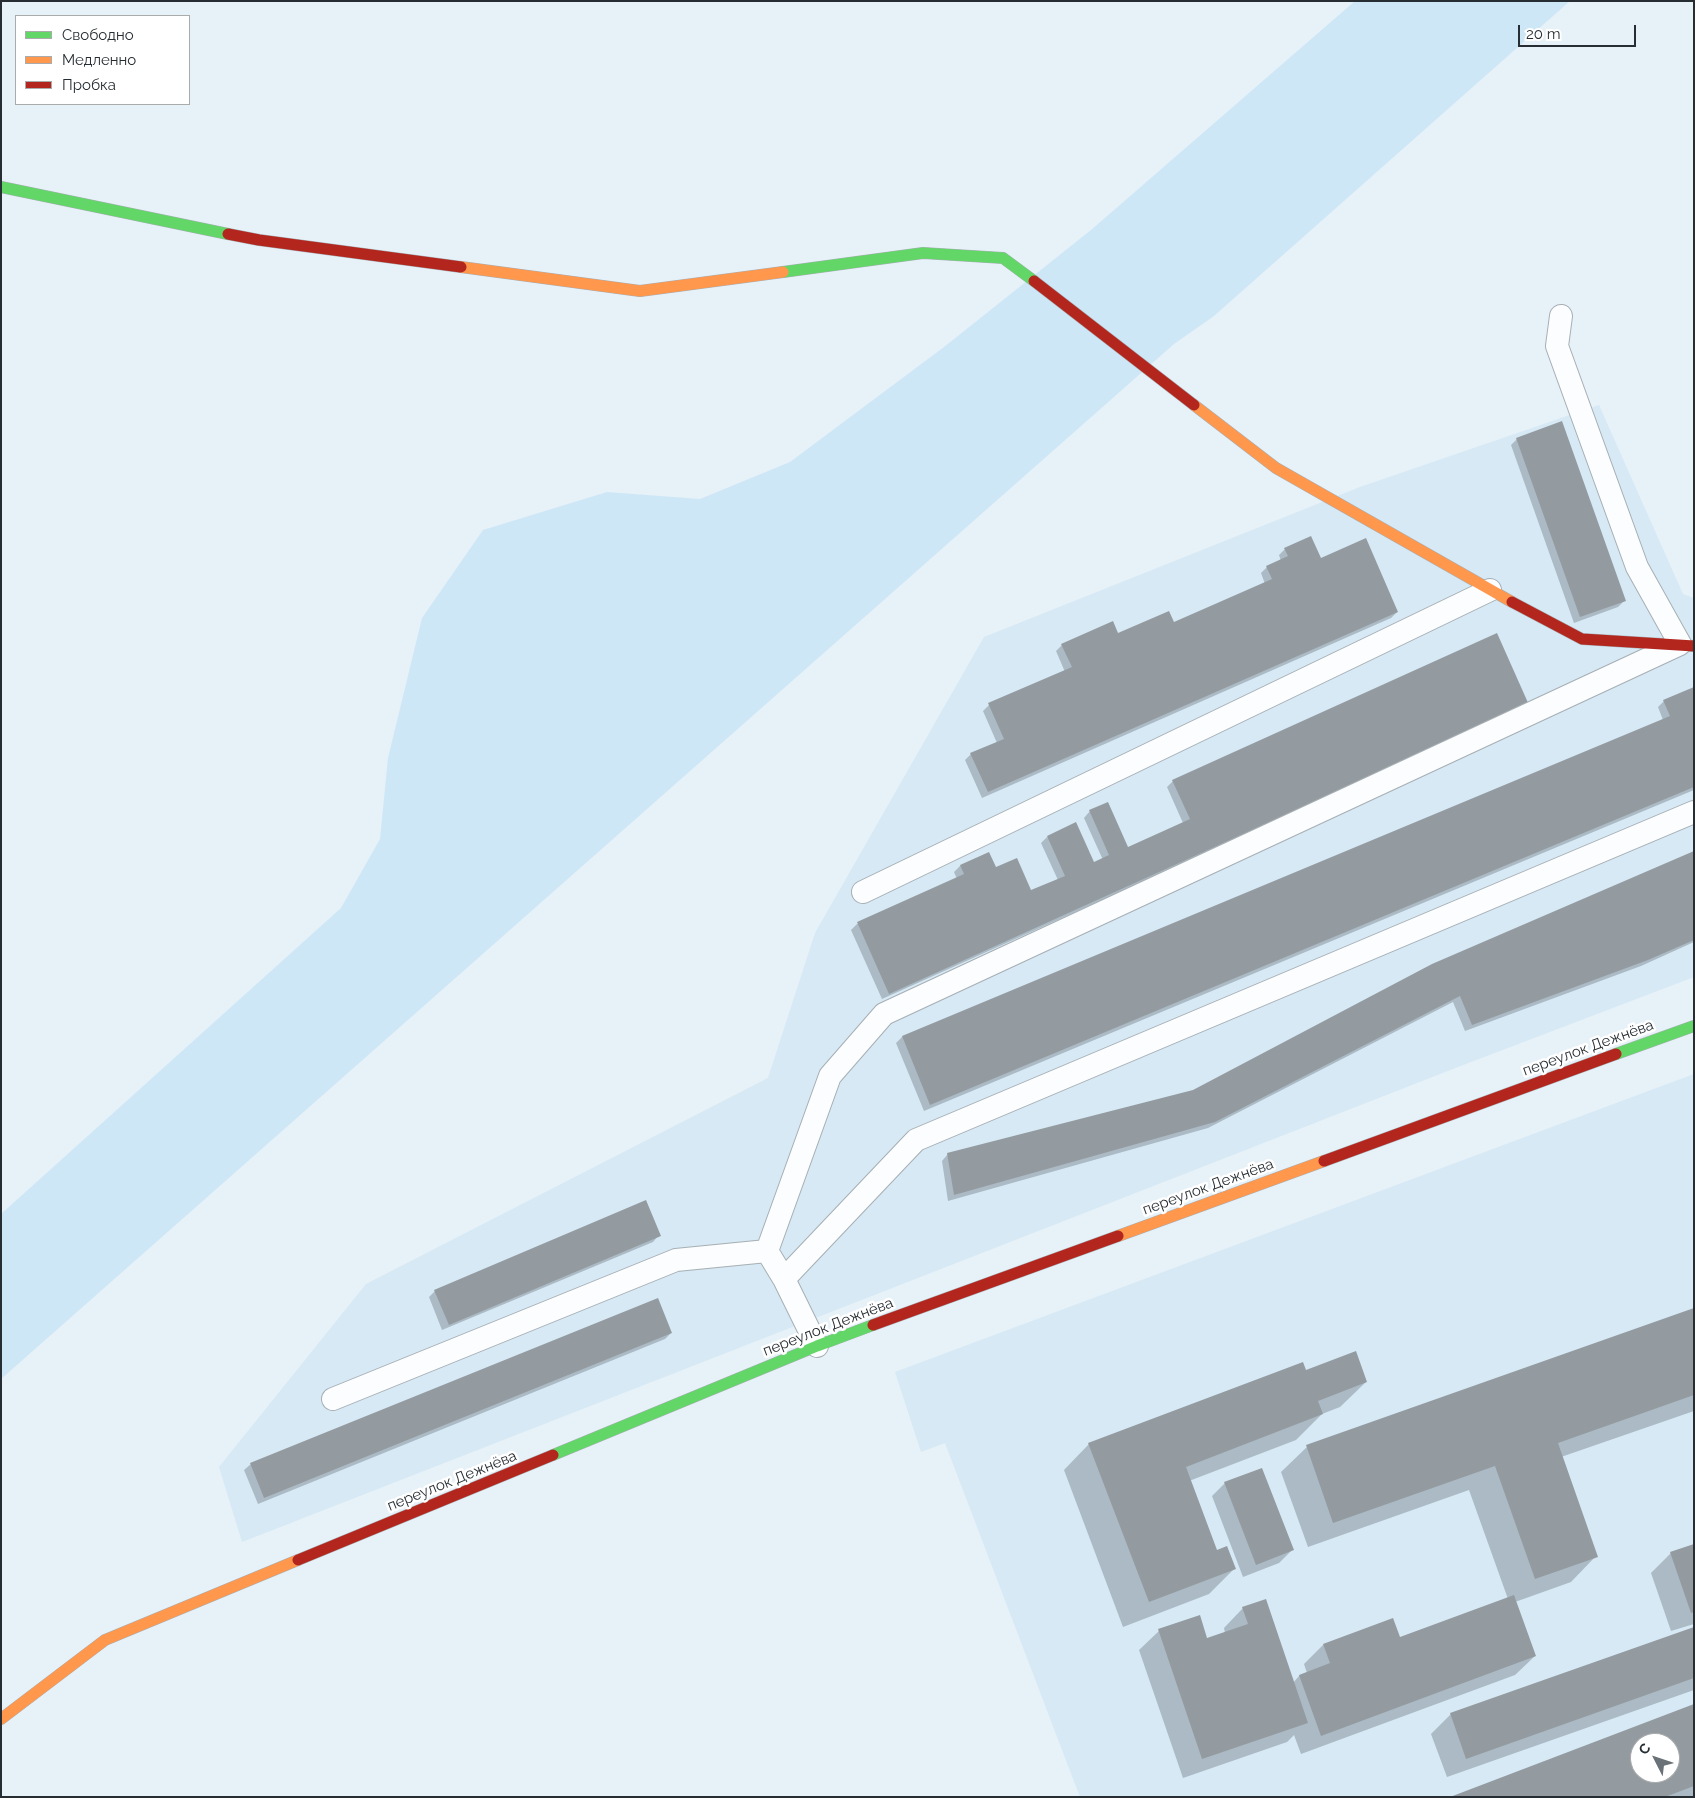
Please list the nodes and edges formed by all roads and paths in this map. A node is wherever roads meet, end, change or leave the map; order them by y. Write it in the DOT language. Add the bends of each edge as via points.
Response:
graph roads {
  1 [pos="1,187"];
  2 [pos="1561,316"];
  3 [pos="1490,590"];
  4 [pos="1687,645"];
  5 [pos="1694,812"];
  6 [pos="863,892"];
  7 [pos="1694,1026"];
  8 [pos="767,1251"];
  9 [pos="784,1278"];
  10 [pos="817,1346"];
  11 [pos="333,1399"];
  12 [pos="1,1718"];
  1 -- 3 [label="street" via="259,240 640,291 923,253 1003,258 1276,468"];
  2 -- 4 [label="lane" via="1557,346 1636,567"];
  3 -- 4 [label="street" via="1582,639"];
  3 -- 6 [label="lane"];
  4 -- 8 [label="lane" via="884,1014 830,1076"];
  5 -- 9 [label="lane" via="916,1140"];
  7 -- 10 [label="street, переулок Дежнёва"];
  8 -- 9 [label="lane"];
  8 -- 11 [label="lane" via="676,1260"];
  9 -- 10 [label="lane"];
  10 -- 12 [label="street, переулок Дежнёва" via="105,1640"];
}
